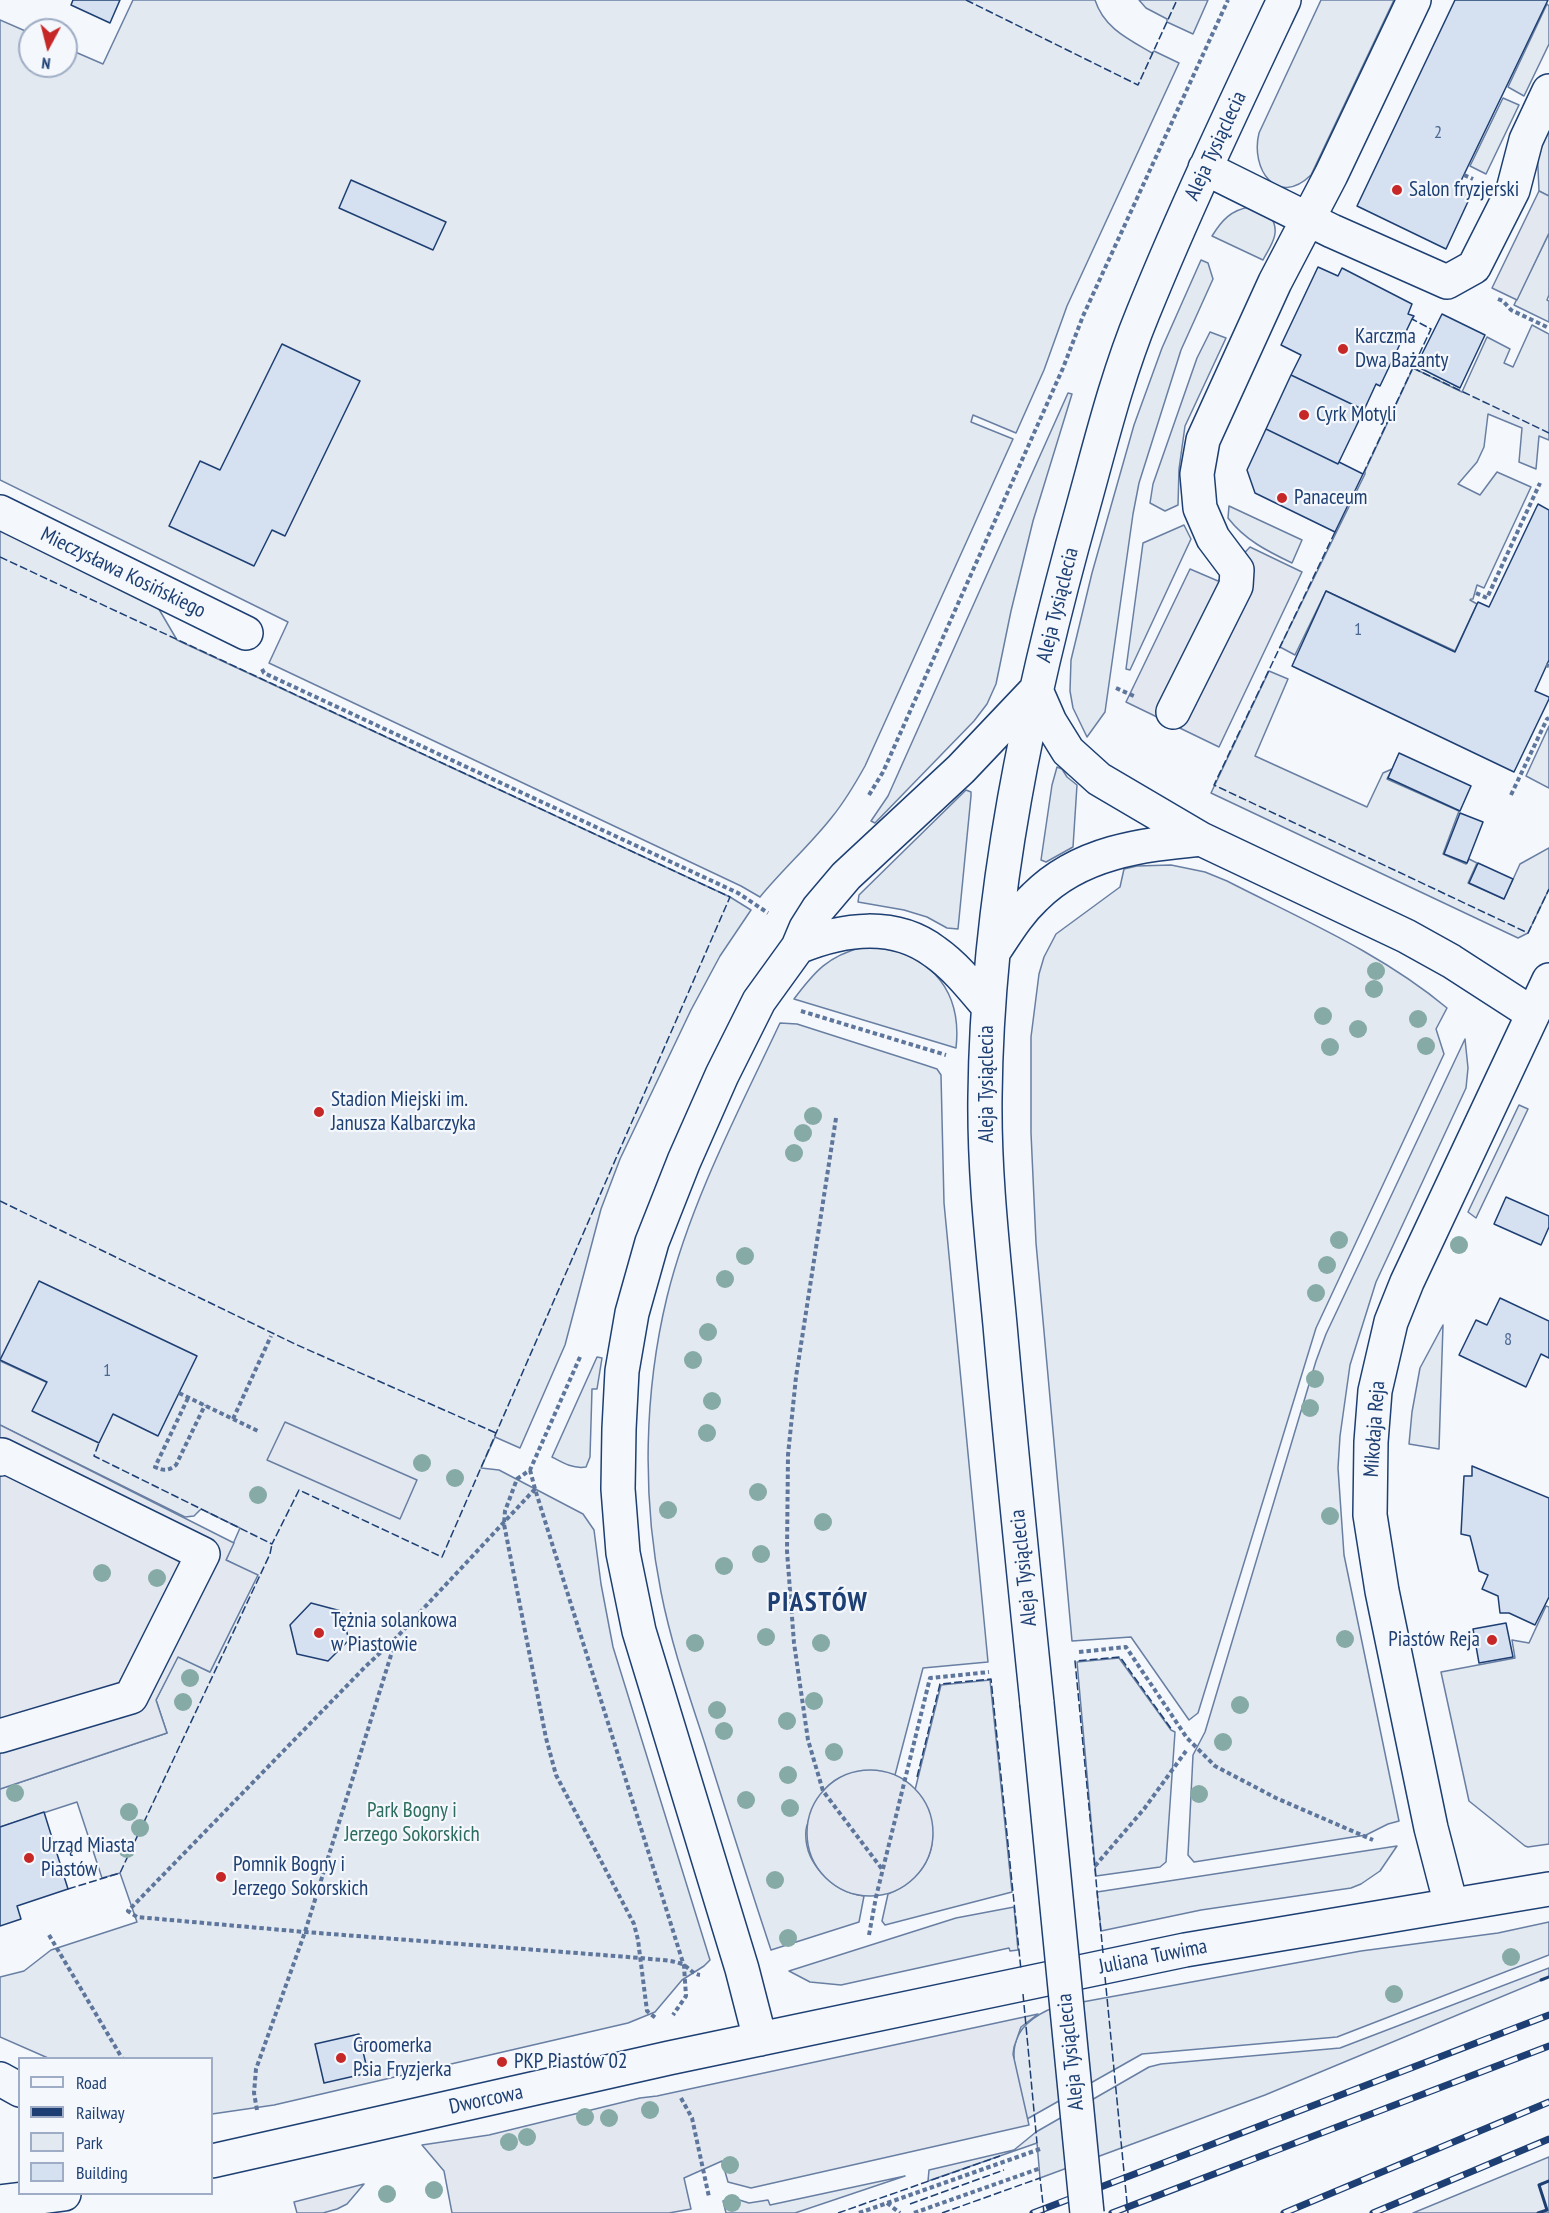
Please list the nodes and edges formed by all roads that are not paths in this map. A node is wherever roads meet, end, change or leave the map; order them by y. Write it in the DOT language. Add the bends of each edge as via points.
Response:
graph roads {
  1 [pos="1284,0"];
  2 [pos="1414,0"];
  3 [pos="1549,91"];
  4 [pos="1205,168"];
  5 [pos="1308,218"];
  6 [pos="0,512"];
  7 [pos="246,633"];
  8 [pos="1036,690"];
  9 [pos="1173,712"];
  10 [pos="1201,839"];
  11 [pos="798,947"];
  12 [pos="993,952"];
  13 [pos="1549,980"];
  14 [pos="987,1005"];
  15 [pos="1533,1014"];
  16 [pos="0,1459"];
  17 [pos="0,1736"];
  18 [pos="1549,1889"];
  19 [pos="1451,1905"];
  20 [pos="760,2039"];
  21 [pos="0,2079"];
  22 [pos="18,2089"];
  23 [pos="213,2161"];
  24 [pos="52,2195"];
  25 [pos="0,2202"];
  26 [pos="1087,2213"];
  1 -- 4 [label="street, Aleja Tysiąclecia"];
  2 -- 5 [label="street"];
  3 -- 5 [label="street" via="1526,140 1513,190 1474,267 1448,282"];
  4 -- 5 [label="street"];
  4 -- 8 [label="street, Aleja Tysiąclecia" via="1124,365"];
  5 -- 9 [label="street" via="1201,448 1197,474 1200,508 1213,538 1235,565 1238,577"];
  6 -- 7 [label="street, Mieczysława Kosińskiego"];
  8 -- 10 [label="street" via="1062,742 1081,765"];
  8 -- 11 [label="street" via="961,769 846,876 818,909"];
  8 -- 12 [label="street, Aleja Tysiąclecia"];
  10 -- 12 [label="street" via="1128,848 1088,860 1061,875 1035,897"];
  10 -- 15 [label="street" via="1406,936"];
  11 -- 14 [label="street" via="824,936 852,932 883,931 909,937 935,951"];
  11 -- 20 [label="street" via="753,1011 684,1161 652,1242 632,1313 622,1371 619,1429 623,1553 639,1631"];
  12 -- 14 [label="street, Aleja Tysiąclecia"];
  13 -- 15 [label="street, Mikołaja Reja"];
  14 -- 26 [label="street, Aleja Tysiąclecia, bridge" via="985,1102 993,1252"];
  15 -- 19 [label="street, Mikołaja Reja" via="1407,1282 1391,1322 1375,1391 1370,1515 1382,1591"];
  16 -- 17 [label="street" via="2,1455 203,1554 131,1697"];
  18 -- 19 [label="street, Juliana Tuwima"];
  19 -- 20 [label="street, Juliana Tuwima" via="1185,1950"];
  20 -- 23 [label="street, Dworcowa"];
  21 -- 22 [label="street"];
  24 -- 25 [label="street"];
}
